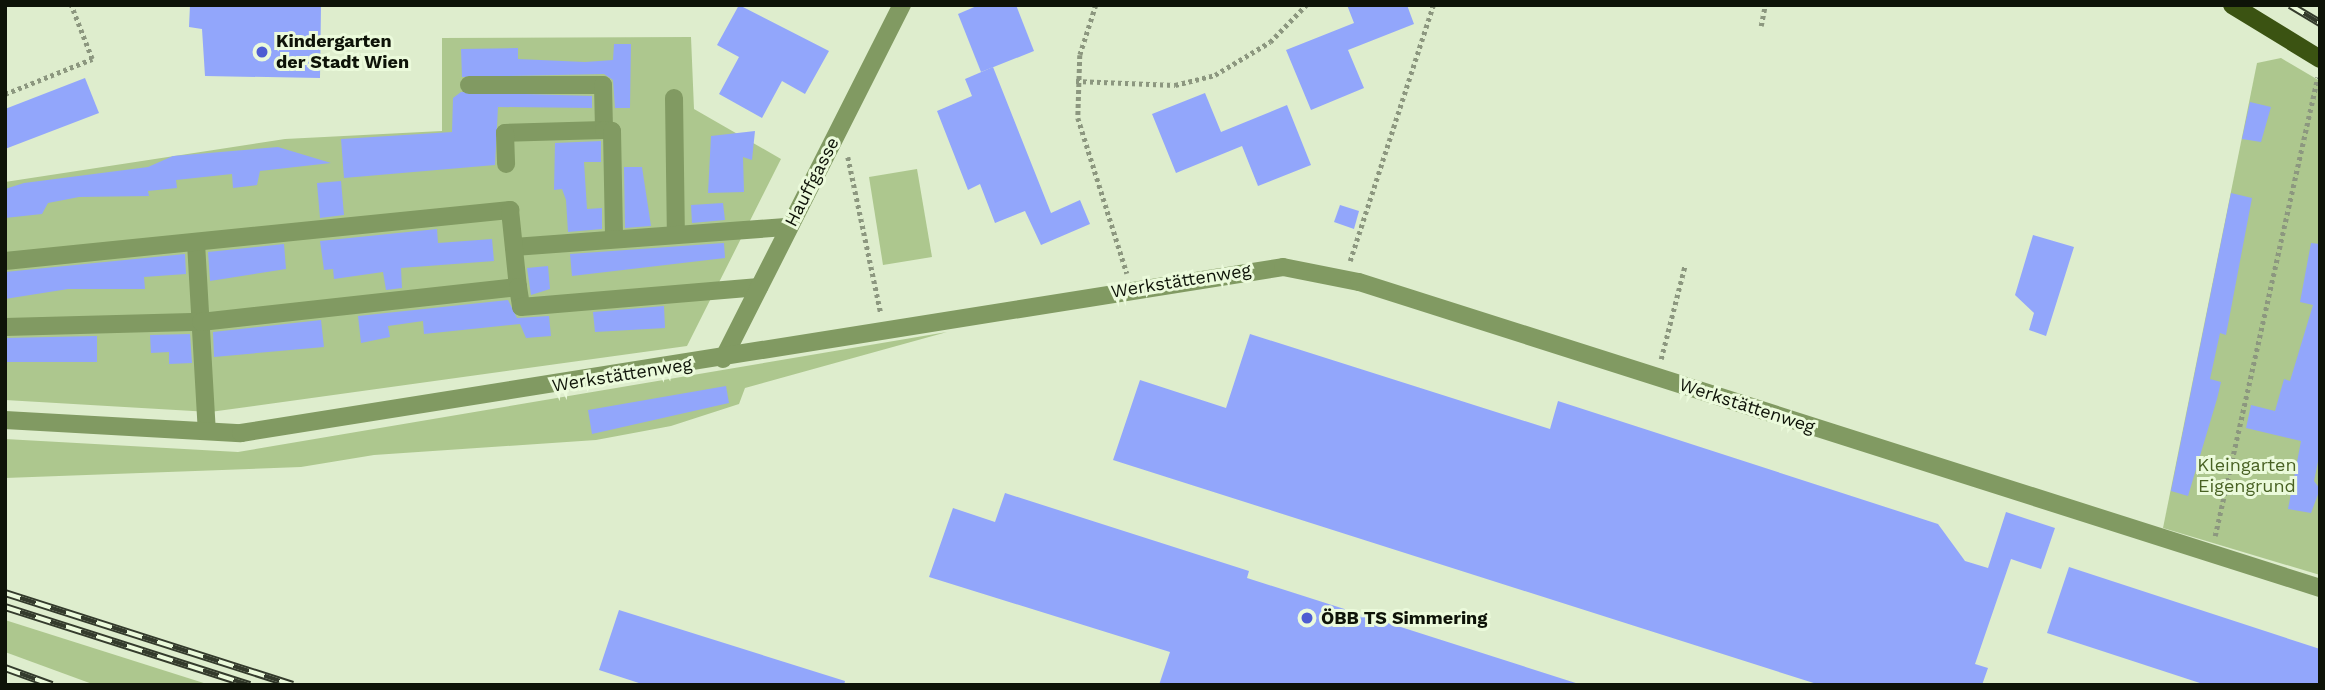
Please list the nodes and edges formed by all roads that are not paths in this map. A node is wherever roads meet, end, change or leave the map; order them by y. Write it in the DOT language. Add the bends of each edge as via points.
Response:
graph roads {
  1 [pos="902,5"];
  2 [pos="2232,5"];
  3 [pos="2320,59"];
  4 [pos="469,85"];
  5 [pos="674,98"];
  6 [pos="604,130"];
  7 [pos="506,164"];
  8 [pos="789,227"];
  9 [pos="676,234"];
  10 [pos="614,239"];
  11 [pos="196,243"];
  12 [pos="514,247"];
  13 [pos="5,261"];
  14 [pos="518,287"];
  15 [pos="759,287"];
  16 [pos="201,321"];
  17 [pos="5,327"];
  18 [pos="723,359"];
  19 [pos="5,420"];
  20 [pos="207,431"];
  21 [pos="2320,588"];
  1 -- 8 [label="street, Hauffgasse"];
  2 -- 3 [label="main road"];
  4 -- 6 [label="street" via="603,85"];
  5 -- 9 [label="street"];
  6 -- 7 [label="street" via="505,133"];
  6 -- 10 [label="street" via="612,131"];
  8 -- 9 [label="street"];
  8 -- 15 [label="street, Hauffgasse"];
  9 -- 10 [label="street"];
  10 -- 12 [label="street"];
  11 -- 12 [label="street" via="510,210"];
  11 -- 13 [label="street"];
  11 -- 16 [label="street"];
  12 -- 14 [label="street"];
  14 -- 15 [label="street" via="521,307"];
  14 -- 16 [label="street"];
  15 -- 18 [label="street, Hauffgasse"];
  16 -- 17 [label="street"];
  16 -- 20 [label="street"];
  18 -- 20 [label="street, Werkstättenweg" via="241,433"];
  18 -- 21 [label="street, Werkstättenweg" via="1283,267 1344,278"];
  19 -- 20 [label="street, Werkstättenweg"];
}
